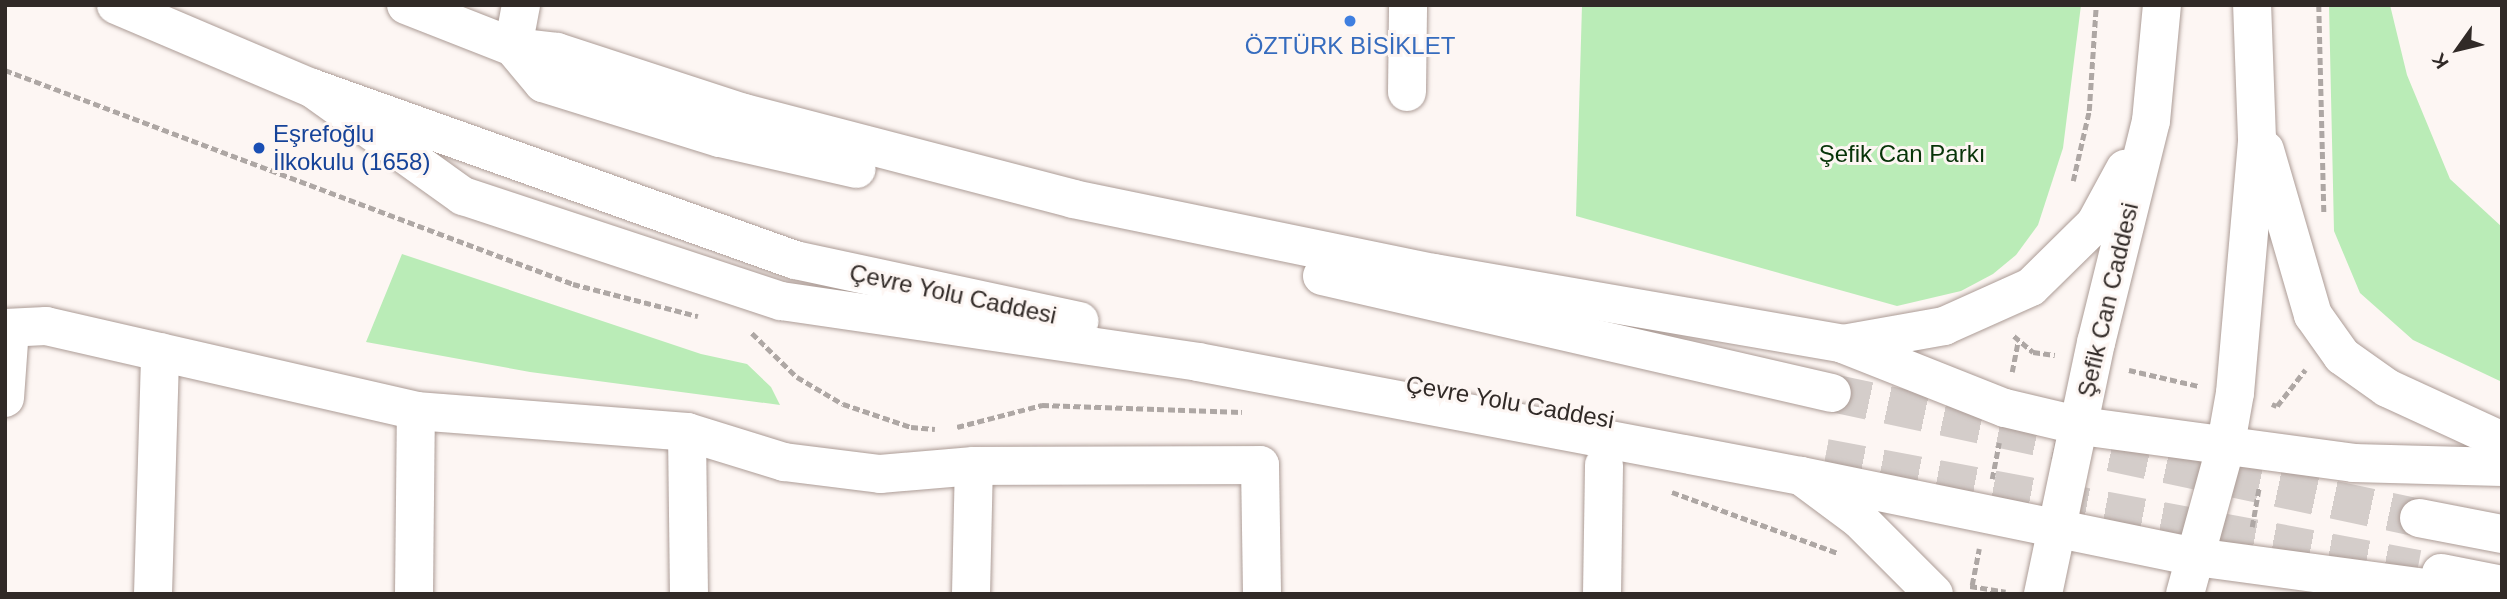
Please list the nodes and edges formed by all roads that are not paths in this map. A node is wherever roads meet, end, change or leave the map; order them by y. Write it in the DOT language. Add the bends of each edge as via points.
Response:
graph roads {
  1 [pos="116,5"];
  2 [pos="406,5"];
  3 [pos="521,5"];
  4 [pos="1408,5"];
  5 [pos="2162,5"];
  6 [pos="2252,5"];
  7 [pos="513,47"];
  8 [pos="312,88"];
  9 [pos="1406,92"];
  10 [pos="2256,116"];
  11 [pos="2151,121"];
  12 [pos="8,328"];
  13 [pos="1843,344"];
  14 [pos="160,352"];
  15 [pos="1832,393"];
  16 [pos="5,398"];
  17 [pos="415,411"];
  18 [pos="2081,426"];
  19 [pos="687,432"];
  20 [pos="2502,441"];
  21 [pos="2225,449"];
  22 [pos="1604,465"];
  23 [pos="974,466"];
  24 [pos="1813,467"];
  25 [pos="2502,467"];
  26 [pos="2419,518"];
  27 [pos="2056,530"];
  28 [pos="2502,534"];
  29 [pos="2196,557"];
  30 [pos="2418,569"];
  31 [pos="2502,585"];
  32 [pos="153,594"];
  33 [pos="415,594"];
  34 [pos="689,594"];
  35 [pos="971,594"];
  36 [pos="1262,594"];
  37 [pos="1602,594"];
  38 [pos="1934,594"];
  39 [pos="2043,594"];
  40 [pos="2185,594"];
  41 [pos="2468,594"];
  1 -- 8 [label="main road, Çevre Yolu Caddesi"];
  2 -- 7 [label="main road"];
  3 -- 7 [label="main road"];
  4 -- 9 [label="main road"];
  5 -- 11 [label="main road, Şefik Can Caddesi"];
  6 -- 10 [label="main road"];
  7 -- 13 [label="main road" via="556,52 744,113 1073,199 1434,273"];
  7 -- 15 [label="main road" via="543,83 720,138"];
  8 -- 24 [label="main road, Çevre Yolu Caddesi" via="795,260 1139,334"];
  8 -- 24 [label="main road" via="463,195 781,301 1198,362"];
  10 -- 20 [label="main road" via="2313,315 2342,356 2387,388"];
  10 -- 21 [label="main road" via="2235,394"];
  11 -- 13 [label="main road" via="2095,224 2031,287 1944,326"];
  11 -- 18 [label="main road, Şefik Can Caddesi" via="2092,362"];
  12 -- 14 [label="main road" via="46,326"];
  12 -- 16 [label="main road"];
  13 -- 18 [label="main road" via="2005,408"];
  14 -- 17 [label="main road"];
  14 -- 32 [label="main road"];
  17 -- 19 [label="main road"];
  17 -- 33 [label="main road"];
  18 -- 21 [label="main road"];
  18 -- 27 [label="main road, Şefik Can Caddesi"];
  19 -- 23 [label="main road" via="784,462 880,474"];
  19 -- 34 [label="main road"];
  21 -- 25 [label="main road" via="2353,463"];
  21 -- 29 [label="main road"];
  22 -- 37 [label="main road"];
  23 -- 35 [label="main road"];
  23 -- 36 [label="main road" via="1260,465"];
  24 -- 27 [label="main road" via="1986,516"];
  24 -- 38 [label="main road"];
  26 -- 28 [label="main road"];
  27 -- 29 [label="main road"];
  27 -- 39 [label="main road, Şefik Can Caddesi"];
  29 -- 40 [label="main road"];
  29 -- 41 [label="main road"];
  30 -- 31 [label="main road"];
}
